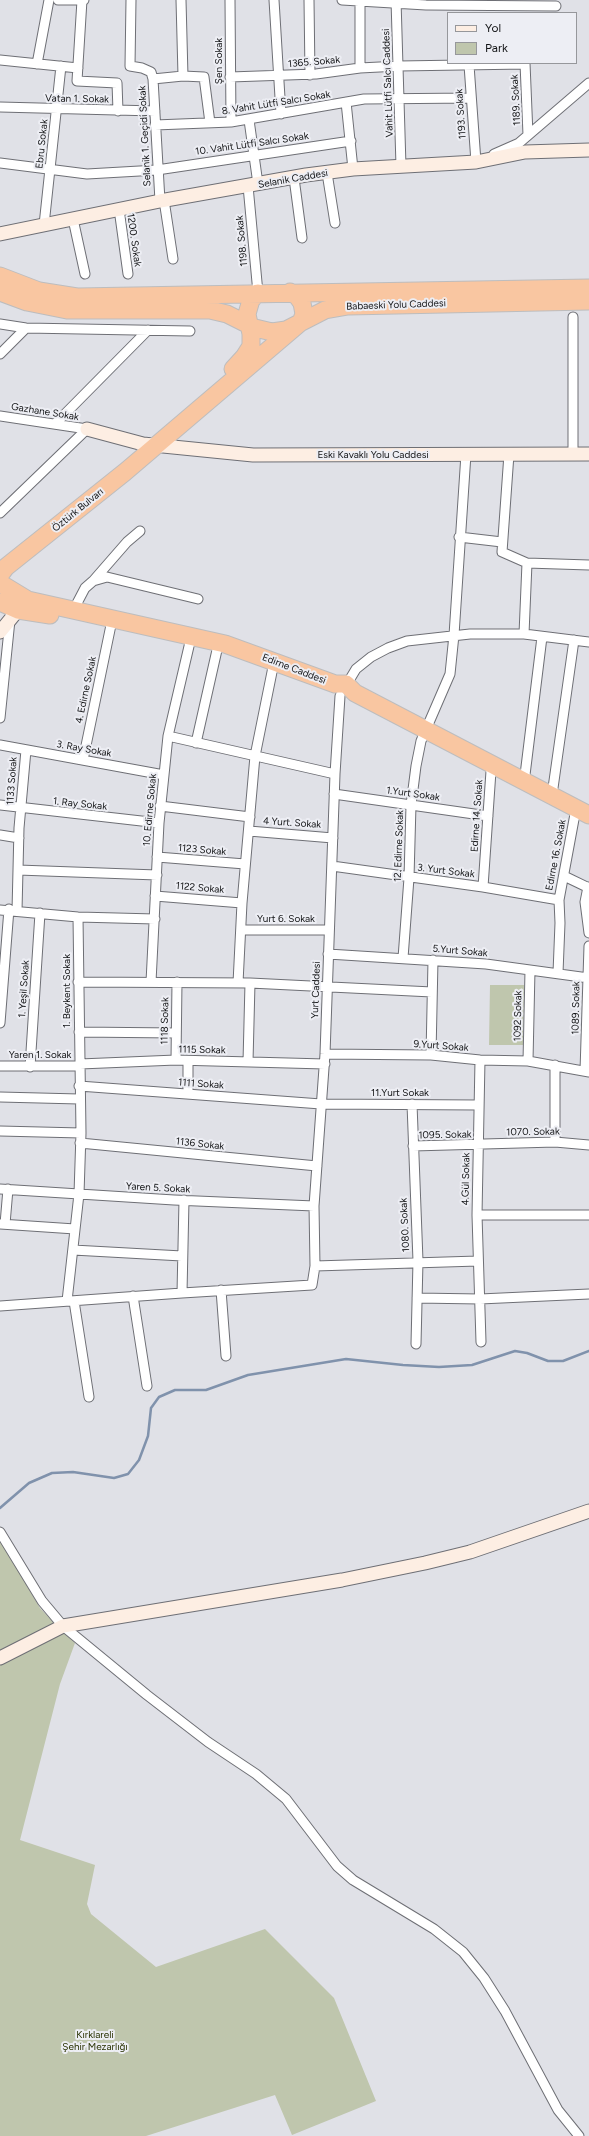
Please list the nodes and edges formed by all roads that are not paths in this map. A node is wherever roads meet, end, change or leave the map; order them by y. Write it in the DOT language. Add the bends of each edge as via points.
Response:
graph roads {
  1 [pos="49,0"];
  2 [pos="58,0"];
  3 [pos="83,0"];
  4 [pos="131,0"];
  5 [pos="181,0"];
  6 [pos="230,0"];
  7 [pos="274,0"];
  8 [pos="309,0"];
  9 [pos="342,0"];
  10 [pos="360,1"];
  11 [pos="396,2"];
  12 [pos="522,6"];
  13 [pos="556,6"];
  14 [pos="0,60"];
  15 [pos="37,64"];
  16 [pos="497,64"];
  17 [pos="525,64"];
  18 [pos="469,65"];
  19 [pos="61,66"];
  20 [pos="399,66"];
  21 [pos="78,68"];
  22 [pos="360,68"];
  23 [pos="310,75"];
  24 [pos="183,76"];
  25 [pos="278,76"];
  26 [pos="230,77"];
  27 [pos="153,79"];
  28 [pos="589,83"];
  29 [pos="471,98"];
  30 [pos="400,99"];
  31 [pos="346,102"];
  32 [pos="0,107"];
  33 [pos="57,110"];
  34 [pos="118,111"];
  35 [pos="155,111"];
  36 [pos="281,114"];
  37 [pos="249,120"];
  38 [pos="231,122"];
  39 [pos="210,124"];
  40 [pos="155,125"];
  41 [pos="528,135"];
  42 [pos="351,141"];
  43 [pos="589,150"];
  44 [pos="255,154"];
  45 [pos="476,162"];
  46 [pos="0,164"];
  47 [pos="401,166"];
  48 [pos="353,169"];
  49 [pos="157,170"];
  50 [pos="50,171"];
  51 [pos="327,173"];
  52 [pos="294,178"];
  53 [pos="253,185"];
  54 [pos="162,201"];
  55 [pos="119,209"];
  56 [pos="73,219"];
  57 [pos="335,223"];
  58 [pos="44,225"];
  59 [pos="0,234"];
  60 [pos="302,238"];
  61 [pos="173,259"];
  62 [pos="85,274"];
  63 [pos="128,274"];
  64 [pos="0,276"];
  65 [pos="589,288"];
  66 [pos="0,292"];
  67 [pos="290,292"];
  68 [pos="258,293"];
  69 [pos="589,301"];
  70 [pos="573,317"];
  71 [pos="301,322"];
  72 [pos="0,324"];
  73 [pos="249,325"];
  74 [pos="26,328"];
  75 [pos="148,330"];
  76 [pos="190,331"];
  77 [pos="0,354"];
  78 [pos="0,416"];
  79 [pos="55,424"];
  80 [pos="87,429"];
  81 [pos="150,444"];
  82 [pos="466,454"];
  83 [pos="509,454"];
  84 [pos="573,454"];
  85 [pos="589,454"];
  86 [pos="0,513"];
  87 [pos="140,532"];
  88 [pos="459,537"];
  89 [pos="502,542"];
  90 [pos="527,562"];
  91 [pos="589,565"];
  92 [pos="1,580"];
  93 [pos="93,581"];
  94 [pos="198,599"];
  95 [pos="74,609"];
  96 [pos="14,614"];
  97 [pos="111,625"];
  98 [pos="0,632"];
  99 [pos="524,634"];
  100 [pos="454,635"];
  101 [pos="542,637"];
  102 [pos="574,640"];
  103 [pos="190,642"];
  104 [pos="589,642"];
  105 [pos="217,650"];
  106 [pos="272,667"];
  107 [pos="343,690"];
  108 [pos="0,718"];
  109 [pos="424,733"];
  110 [pos="168,736"];
  111 [pos="196,743"];
  112 [pos="0,745"];
  113 [pos="26,750"];
  114 [pos="255,756"];
  115 [pos="83,760"];
  116 [pos="491,771"];
  117 [pos="335,774"];
  118 [pos="164,775"];
  119 [pos="524,784"];
  120 [pos="334,794"];
  121 [pos="552,795"];
  122 [pos="0,805"];
  123 [pos="411,805"];
  124 [pos="160,806"];
  125 [pos="21,809"];
  126 [pos="488,816"];
  127 [pos="250,817"];
  128 [pos="584,817"];
  129 [pos="159,823"];
  130 [pos="249,831"];
  131 [pos="0,835"];
  132 [pos="19,838"];
  133 [pos="333,838"];
  134 [pos="157,857"];
  135 [pos="245,864"];
  136 [pos="332,866"];
  137 [pos="18,870"];
  138 [pos="157,875"];
  139 [pos="564,876"];
  140 [pos="409,878"];
  141 [pos="484,887"];
  142 [pos="588,887"];
  143 [pos="156,896"];
  144 [pos="558,900"];
  145 [pos="242,903"];
  146 [pos="9,910"];
  147 [pos="40,913"];
  148 [pos="78,917"];
  149 [pos="155,919"];
  150 [pos="242,930"];
  151 [pos="329,930"];
  152 [pos="589,933"];
  153 [pos="589,946"];
  154 [pos="328,954"];
  155 [pos="403,958"];
  156 [pos="433,960"];
  157 [pos="530,970"];
  158 [pos="558,973"];
  159 [pos="588,978"];
  160 [pos="78,982"];
  161 [pos="151,982"];
  162 [pos="177,982"];
  163 [pos="238,983"];
  164 [pos="250,984"];
  165 [pos="327,987"];
  166 [pos="432,992"];
  167 [pos="0,1023"];
  168 [pos="588,1028"];
  169 [pos="78,1032"];
  170 [pos="176,1034"];
  171 [pos="325,1054"];
  172 [pos="431,1055"];
  173 [pos="176,1060"];
  174 [pos="480,1060"];
  175 [pos="188,1061"];
  176 [pos="528,1061"];
  177 [pos="248,1062"];
  178 [pos="324,1064"];
  179 [pos="80,1065"];
  180 [pos="555,1065"];
  181 [pos="0,1066"];
  182 [pos="30,1067"];
  183 [pos="587,1072"];
  184 [pos="79,1086"];
  185 [pos="188,1094"];
  186 [pos="0,1097"];
  187 [pos="79,1099"];
  188 [pos="322,1104"];
  189 [pos="412,1104"];
  190 [pos="478,1105"];
  191 [pos="0,1131"];
  192 [pos="81,1133"];
  193 [pos="555,1142"];
  194 [pos="80,1143"];
  195 [pos="477,1145"];
  196 [pos="589,1145"];
  197 [pos="413,1146"];
  198 [pos="317,1166"];
  199 [pos="4,1189"];
  200 [pos="79,1194"];
  201 [pos="184,1200"];
  202 [pos="314,1206"];
  203 [pos="477,1215"];
  204 [pos="589,1215"];
  205 [pos="3,1224"];
  206 [pos="75,1229"];
  207 [pos="73,1250"];
  208 [pos="182,1256"];
  209 [pos="418,1261"];
  210 [pos="478,1261"];
  211 [pos="315,1266"];
  212 [pos="221,1290"];
  213 [pos="182,1293"];
  214 [pos="589,1294"];
  215 [pos="133,1296"];
  216 [pos="417,1298"];
  217 [pos="480,1299"];
  218 [pos="70,1301"];
  219 [pos="0,1306"];
  220 [pos="481,1342"];
  221 [pos="416,1344"];
  222 [pos="226,1356"];
  223 [pos="146,1386"];
  224 [pos="89,1397"];
  225 [pos="589,1511"];
  226 [pos="0,1532"];
  227 [pos="63,1626"];
  228 [pos="0,1658"];
  229 [pos="579,2136"];
  1 -- 15 [label="street"];
  2 -- 3 [label="street"];
  3 -- 21 [label="street"];
  4 -- 27 [label="street" via="130,66 151,72"];
  5 -- 24 [label="street"];
  6 -- 26 [label="street, Şen Sokak"];
  7 -- 25 [label="street"];
  8 -- 23 [label="street"];
  9 -- 10 [label="street"];
  10 -- 11 [label="street"];
  10 -- 22 [label="street"];
  11 -- 12 [label="street"];
  11 -- 20 [label="street, Vahit Lütfi Salcı Caddesi"];
  12 -- 13 [label="street"];
  14 -- 15 [label="street"];
  15 -- 19 [label="street"];
  16 -- 18 [label="street, 1365. Sokak"];
  17 -- 41 [label="street, 1189. Sokak"];
  18 -- 20 [label="street, 1365. Sokak"];
  18 -- 29 [label="street, 1193. Sokak"];
  19 -- 21 [label="street"];
  19 -- 33 [label="street, Ebru Sokak"];
  20 -- 22 [label="street, 1365. Sokak"];
  20 -- 30 [label="street, Vahit Lütfi Salcı Caddesi"];
  21 -- 34 [label="street" via="77,81 117,83"];
  22 -- 23 [label="street, 1365. Sokak"];
  23 -- 25 [label="street, 1365. Sokak"];
  24 -- 27 [label="street, Selanik 1. Geçidi Sokak"];
  24 -- 39 [label="street, Selanik 1. Geçidi Sokak" via="204,77"];
  25 -- 26 [label="street, 1365. Sokak"];
  25 -- 36 [label="street"];
  26 -- 38 [label="street, Şen Sokak"];
  27 -- 35 [label="street, Selanik 1. Geçidi Sokak"];
  28 -- 41 [label="street"];
  29 -- 30 [label="street, 8. Vahit Lütfi Salcı Sokak"];
  29 -- 45 [label="street, 1193. Sokak"];
  30 -- 31 [label="street, 8. Vahit Lütfi Salcı Sokak"];
  30 -- 47 [label="street, Vahit Lütfi Salcı Caddesi"];
  31 -- 36 [label="street, 8. Vahit Lütfi Salcı Sokak"];
  31 -- 42 [label="street"];
  32 -- 33 [label="street, Vatan 1. Sokak"];
  33 -- 34 [label="street, Vatan 1. Sokak"];
  33 -- 50 [label="street, Ebru Sokak"];
  34 -- 35 [label="street, Vatan 1. Sokak"];
  35 -- 40 [label="street, Selanik 1. Geçidi Sokak"];
  36 -- 37 [label="street, 8. Vahit Lütfi Salcı Sokak"];
  37 -- 38 [label="street, 8. Vahit Lütfi Salcı Sokak"];
  37 -- 44 [label="street, 1198. Sokak"];
  38 -- 39 [label="street, 8. Vahit Lütfi Salcı Sokak"];
  39 -- 40 [label="street, 8. Vahit Lütfi Salcı Sokak"];
  40 -- 49 [label="street, Selanik 1. Geçidi Sokak"];
  41 -- 45 [label="street" via="519,143"];
  42 -- 44 [label="street, 10. Vahit Lütfi Salcı Sokak"];
  42 -- 48 [label="street"];
  43 -- 45 [label="street, Selanik Caddesi" via="525,152"];
  44 -- 49 [label="street, 10. Vahit Lütfi Salcı Sokak"];
  44 -- 53 [label="street, 1198. Sokak"];
  45 -- 47 [label="street, Selanik Caddesi"];
  46 -- 50 [label="street, 10. Vahit Lütfi Salcı Sokak"];
  47 -- 48 [label="street, Selanik Caddesi"];
  48 -- 51 [label="street, Selanik Caddesi"];
  49 -- 50 [label="street, 10. Vahit Lütfi Salcı Sokak" via="87,174"];
  49 -- 54 [label="street, Selanik 1. Geçidi Sokak"];
  50 -- 58 [label="street, Ebru Sokak"];
  51 -- 52 [label="street, Selanik Caddesi"];
  51 -- 57 [label="street"];
  52 -- 53 [label="street, Selanik Caddesi"];
  52 -- 60 [label="street"];
  53 -- 54 [label="street, Selanik Caddesi"];
  53 -- 68 [label="street, 1198. Sokak"];
  54 -- 55 [label="street, Selanik Caddesi"];
  54 -- 61 [label="street, Selanik 1. Geçidi Sokak"];
  55 -- 56 [label="street, Selanik Caddesi"];
  55 -- 63 [label="street, 1200. Sokak"];
  56 -- 58 [label="street, Selanik Caddesi"];
  56 -- 62 [label="street"];
  58 -- 59 [label="street, Selanik Caddesi"];
  64 -- 68 [label="highway, Babaeski Yolu Caddesi" via="25,286 64,296"];
  65 -- 67 [label="highway, Babaeski Yolu Caddesi"];
  66 -- 73 [label="highway, Babaeski Yolu Caddesi" via="27,302 67,310 210,310 227,314"];
  67 -- 68 [label="highway, Babaeski Yolu Caddesi"];
  67 -- 71 [label="highway" via="302,303 304,314"];
  68 -- 73 [label="highway" via="247,309"];
  69 -- 71 [label="highway, Babaeski Yolu Caddesi" via="348,306 325,310"];
  70 -- 84 [label="street"];
  71 -- 73 [label="highway, Babaeski Yolu Caddesi" via="286,330 272,332"];
  71 -- 81 [label="highway, Öztürk Bulvarı"];
  72 -- 74 [label="street"];
  73 -- 81 [label="highway, Öztürk Bulvarı" via="251,346 244,357"];
  74 -- 75 [label="street"];
  74 -- 77 [label="street"];
  75 -- 76 [label="street"];
  75 -- 79 [label="street"];
  78 -- 79 [label="street, Gazhane Sokak"];
  79 -- 80 [label="street, Gazhane Sokak"];
  80 -- 81 [label="street, Eski Kavaklı Yolu Caddesi"];
  80 -- 86 [label="street"];
  81 -- 82 [label="street, Eski Kavaklı Yolu Caddesi" via="253,455"];
  81 -- 92 [label="highway, Öztürk Bulvarı" via="6,567"];
  82 -- 83 [label="street, Eski Kavaklı Yolu Caddesi"];
  82 -- 88 [label="street, 12. Edirne Sokak"];
  83 -- 84 [label="street, Eski Kavaklı Yolu Caddesi"];
  83 -- 89 [label="street"];
  84 -- 85 [label="street, Eski Kavaklı Yolu Caddesi"];
  87 -- 93 [label="street" via="127,542"];
  88 -- 89 [label="street"];
  88 -- 100 [label="street, 12. Edirne Sokak"];
  89 -- 90 [label="street" via="502,552"];
  90 -- 91 [label="street"];
  90 -- 99 [label="street"];
  92 -- 95 [label="highway, Edirne Caddesi" via="28,600"];
  92 -- 96 [label="highway, Edirne Caddesi"];
  93 -- 94 [label="street" via="107,577"];
  93 -- 95 [label="street" via="85,588"];
  95 -- 107 [label="highway, Edirne Caddesi" via="225,644"];
  96 -- 97 [label="highway, Edirne Caddesi"];
  96 -- 98 [label="street"];
  96 -- 108 [label="street"];
  97 -- 103 [label="highway, Edirne Caddesi"];
  97 -- 115 [label="street, 4. Edirne Sokak"];
  99 -- 100 [label="street"];
  99 -- 101 [label="street"];
  100 -- 107 [label="street" via="407,641 388,648 363,663"];
  100 -- 109 [label="street, 12. Edirne Sokak" via="450,674"];
  101 -- 102 [label="street"];
  101 -- 119 [label="street"];
  102 -- 104 [label="street"];
  102 -- 121 [label="street"];
  103 -- 105 [label="highway, Edirne Caddesi"];
  103 -- 110 [label="street, 10. Edirne Sokak"];
  105 -- 106 [label="highway, Edirne Caddesi"];
  105 -- 111 [label="street"];
  106 -- 107 [label="highway, Edirne Caddesi"];
  106 -- 114 [label="street"];
  107 -- 109 [label="highway, Edirne Caddesi"];
  107 -- 117 [label="street, Yurt Caddesi"];
  109 -- 116 [label="highway, Edirne Caddesi"];
  109 -- 119 [label="highway, Edirne Caddesi"];
  109 -- 123 [label="street, 12. Edirne Sokak"];
  110 -- 111 [label="street"];
  110 -- 118 [label="street, 10. Edirne Sokak"];
  111 -- 114 [label="street"];
  112 -- 113 [label="street, 3. Ray Sokak"];
  113 -- 115 [label="street, 3. Ray Sokak"];
  113 -- 125 [label="street, 1133 Sokak"];
  114 -- 117 [label="street"];
  114 -- 127 [label="street"];
  115 -- 118 [label="street, 3. Ray Sokak"];
  116 -- 119 [label="highway, Edirne Caddesi"];
  116 -- 126 [label="street, Edirne 14. Sokak"];
  117 -- 120 [label="street, Yurt Caddesi"];
  118 -- 124 [label="street, 10. Edirne Sokak"];
  119 -- 121 [label="highway, Edirne Caddesi"];
  119 -- 128 [label="highway, Edirne Caddesi"];
  120 -- 123 [label="street, 1.Yurt Sokak"];
  120 -- 133 [label="street, Yurt Caddesi"];
  121 -- 128 [label="highway, Edirne Caddesi"];
  122 -- 125 [label="street, 1. Ray Sokak"];
  123 -- 126 [label="street, 1.Yurt Sokak"];
  123 -- 140 [label="street, 12. Edirne Sokak"];
  124 -- 127 [label="street"];
  124 -- 129 [label="street, 10. Edirne Sokak"];
  125 -- 129 [label="street, 1. Ray Sokak"];
  125 -- 132 [label="street, 1133 Sokak"];
  126 -- 141 [label="street, Edirne 14. Sokak"];
  127 -- 130 [label="street"];
  128 -- 139 [label="street, Edirne 16. Sokak"];
  129 -- 134 [label="street, 10. Edirne Sokak"];
  130 -- 133 [label="street, 4 Yurt. Sokak"];
  130 -- 135 [label="street"];
  131 -- 132 [label="street"];
  132 -- 137 [label="street, 1133 Sokak"];
  133 -- 136 [label="street, Yurt Caddesi"];
  134 -- 135 [label="street, 1123 Sokak"];
  134 -- 138 [label="street, 10. Edirne Sokak"];
  135 -- 145 [label="street"];
  136 -- 140 [label="street, 3. Yurt Sokak"];
  136 -- 151 [label="street, Yurt Caddesi"];
  137 -- 138 [label="street"];
  137 -- 146 [label="street, 1133 Sokak"];
  138 -- 143 [label="street, 10. Edirne Sokak"];
  139 -- 142 [label="street"];
  139 -- 144 [label="street, Edirne 16. Sokak"];
  140 -- 141 [label="street, 3. Yurt Sokak"];
  140 -- 155 [label="street, 12. Edirne Sokak"];
  141 -- 144 [label="street, 3. Yurt Sokak"];
  142 -- 152 [label="street" via="586,902"];
  143 -- 145 [label="street, 1122 Sokak"];
  143 -- 149 [label="street, 10. Edirne Sokak"];
  144 -- 158 [label="street, Edirne 16. Sokak"];
  145 -- 150 [label="street"];
  146 -- 147 [label="street"];
  146 -- 167 [label="street, 1133 Sokak"];
  147 -- 148 [label="street"];
  147 -- 182 [label="street, 1. Yeşil Sokak"];
  148 -- 149 [label="street"];
  148 -- 160 [label="street, 1. Beykent Sokak"];
  149 -- 161 [label="street, 10. Edirne Sokak"];
  150 -- 151 [label="street, Yurt 6. Sokak"];
  150 -- 163 [label="street"];
  151 -- 154 [label="street, Yurt Caddesi"];
  153 -- 159 [label="street, 1089. Sokak"];
  154 -- 155 [label="street, 5.Yurt Sokak"];
  154 -- 165 [label="street, Yurt Caddesi"];
  155 -- 156 [label="street, 5.Yurt Sokak"];
  156 -- 157 [label="street, 5.Yurt Sokak"];
  156 -- 166 [label="street"];
  157 -- 158 [label="street, 5.Yurt Sokak"];
  157 -- 176 [label="street, 1092 Sokak"];
  158 -- 159 [label="street, 5.Yurt Sokak"];
  159 -- 168 [label="street, 1089. Sokak"];
  160 -- 161 [label="street"];
  160 -- 169 [label="street, 1. Beykent Sokak"];
  161 -- 162 [label="street"];
  162 -- 163 [label="street"];
  162 -- 170 [label="street, 1118 Sokak"];
  163 -- 164 [label="street"];
  164 -- 165 [label="street"];
  164 -- 177 [label="street"];
  165 -- 166 [label="street"];
  165 -- 171 [label="street, Yurt Caddesi"];
  166 -- 172 [label="street"];
  168 -- 183 [label="street, 1089. Sokak"];
  169 -- 170 [label="street"];
  169 -- 179 [label="street, 1. Beykent Sokak"];
  170 -- 173 [label="street, 1118 Sokak"];
  171 -- 172 [label="street, 9.Yurt Sokak"];
  171 -- 178 [label="street, Yurt Caddesi"];
  172 -- 174 [label="street, 9.Yurt Sokak"];
  173 -- 175 [label="street, 1115 Sokak"];
  173 -- 179 [label="street, 1115 Sokak"];
  174 -- 176 [label="street, 9.Yurt Sokak"];
  174 -- 190 [label="street, 4.Gül Sokak"];
  175 -- 177 [label="street, 1115 Sokak"];
  175 -- 185 [label="street"];
  176 -- 180 [label="street, 9.Yurt Sokak"];
  177 -- 178 [label="street, 1115 Sokak"];
  178 -- 188 [label="street, Yurt Caddesi"];
  179 -- 182 [label="street, Yaren 1. Sokak"];
  179 -- 184 [label="street, 1. Beykent Sokak"];
  180 -- 183 [label="street, 9.Yurt Sokak"];
  180 -- 193 [label="street"];
  181 -- 182 [label="street, Yaren 1. Sokak"];
  184 -- 185 [label="street, 1111 Sokak"];
  184 -- 187 [label="street, 1. Beykent Sokak"];
  185 -- 188 [label="street, 1111 Sokak"];
  186 -- 187 [label="street"];
  187 -- 192 [label="street, 1. Beykent Sokak"];
  188 -- 189 [label="street, 11.Yurt Sokak"];
  188 -- 198 [label="street, Yurt Caddesi"];
  189 -- 190 [label="street, 11.Yurt Sokak"];
  189 -- 197 [label="street, 1080. Sokak"];
  190 -- 195 [label="street, 4.Gül Sokak"];
  191 -- 192 [label="street"];
  192 -- 194 [label="street, 1. Beykent Sokak"];
  193 -- 195 [label="street, 1070. Sokak"];
  193 -- 196 [label="street, 1070. Sokak"];
  194 -- 198 [label="street, 1136 Sokak"];
  194 -- 200 [label="street, 1. Beykent Sokak"];
  195 -- 197 [label="street, 1095. Sokak"];
  195 -- 203 [label="street, 4.Gül Sokak"];
  197 -- 209 [label="street, 1080. Sokak"];
  198 -- 202 [label="street, Yurt Caddesi"];
  199 -- 200 [label="street, Yaren 5. Sokak"];
  199 -- 205 [label="street"];
  200 -- 201 [label="street, Yaren 5. Sokak"];
  200 -- 206 [label="street, 1. Beykent Sokak"];
  201 -- 202 [label="street, Yaren 5. Sokak"];
  201 -- 208 [label="street"];
  202 -- 211 [label="street, Yurt Caddesi"];
  203 -- 204 [label="street"];
  203 -- 210 [label="street, 4.Gül Sokak"];
  205 -- 206 [label="street"];
  206 -- 207 [label="street, 1. Beykent Sokak"];
  207 -- 208 [label="street"];
  207 -- 218 [label="street, 1. Beykent Sokak"];
  208 -- 213 [label="street"];
  209 -- 210 [label="street"];
  209 -- 211 [label="street"];
  209 -- 216 [label="street, 1080. Sokak"];
  210 -- 217 [label="street, 4.Gül Sokak"];
  211 -- 212 [label="street, Yurt Caddesi" via="312,1285"];
  212 -- 213 [label="street"];
  212 -- 222 [label="street"];
  213 -- 215 [label="street"];
  214 -- 217 [label="street"];
  215 -- 218 [label="street"];
  215 -- 223 [label="street"];
  216 -- 217 [label="street"];
  216 -- 221 [label="street, 1080. Sokak"];
  217 -- 220 [label="street, 4.Gül Sokak"];
  218 -- 219 [label="street"];
  218 -- 224 [label="street, 1. Beykent Sokak"];
  225 -- 227 [label="street" via="470,1552 425,1563 342,1580"];
  226 -- 227 [label="street" via="42,1601"];
  227 -- 228 [label="street"];
  227 -- 229 [label="street" via="147,1695 286,1799 337,1866 353,1880 434,1929 463,1952 484,1978 558,2110"];
}
